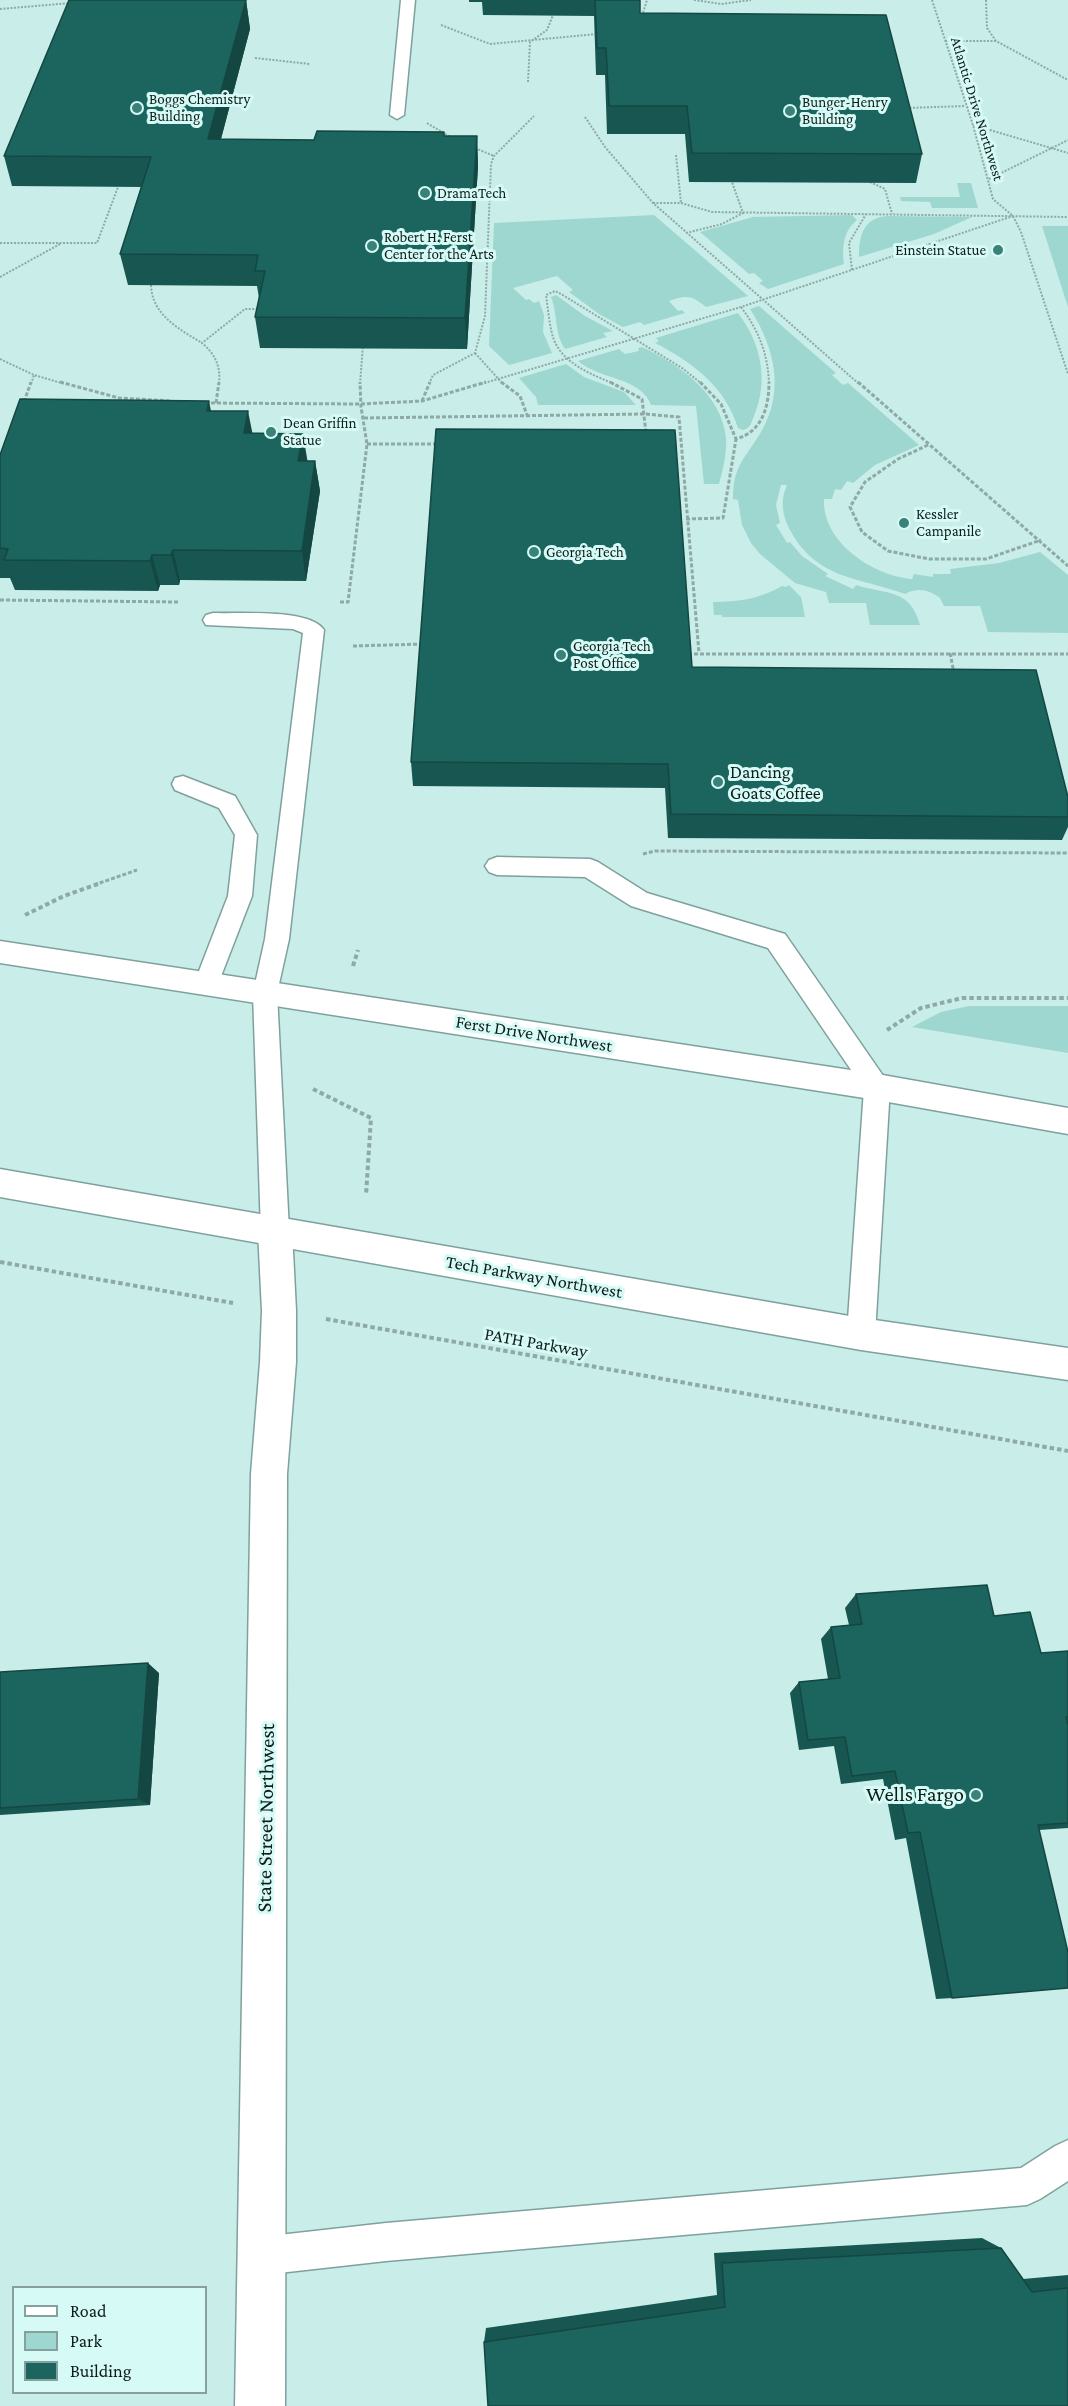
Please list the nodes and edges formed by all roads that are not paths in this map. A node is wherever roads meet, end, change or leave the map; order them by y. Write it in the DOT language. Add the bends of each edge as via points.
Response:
graph roads {
  1 [pos="408,6"];
  2 [pos="397,115"];
  3 [pos="213,620"];
  4 [pos="183,784"];
  5 [pos="497,866"];
  6 [pos="0,952"];
  7 [pos="206,984"];
  8 [pos="265,993"];
  9 [pos="877,1087"];
  10 [pos="1068,1121"];
  11 [pos="0,1183"];
  12 [pos="275,1231"];
  13 [pos="861,1334"];
  14 [pos="1068,1364"];
  15 [pos="1068,2159"];
  16 [pos="261,2256"];
  17 [pos="260,2406"];
  1 -- 2 [label="lane"];
  3 -- 8 [label="lane" via="296,622 314,630 277,939"];
  4 -- 7 [label="lane" via="227,802 246,834 240,896"];
  5 -- 9 [label="lane" via="590,868 639,900 776,941"];
  6 -- 7 [label="street, Ferst Drive Northwest"];
  7 -- 8 [label="street, Ferst Drive Northwest"];
  8 -- 9 [label="street, Ferst Drive Northwest"];
  8 -- 12 [label="lane"];
  9 -- 10 [label="street, Ferst Drive Northwest"];
  9 -- 13 [label="lane"];
  11 -- 12 [label="street, Tech Parkway Northwest"];
  12 -- 13 [label="street, Tech Parkway Northwest"];
  12 -- 16 [label="street, State Street Northwest" via="279,1311 268,1474"];
  13 -- 14 [label="street, Tech Parkway Northwest"];
  15 -- 16 [label="lane" via="1027,2186"];
  16 -- 17 [label="street, State Street Northwest"];
}
